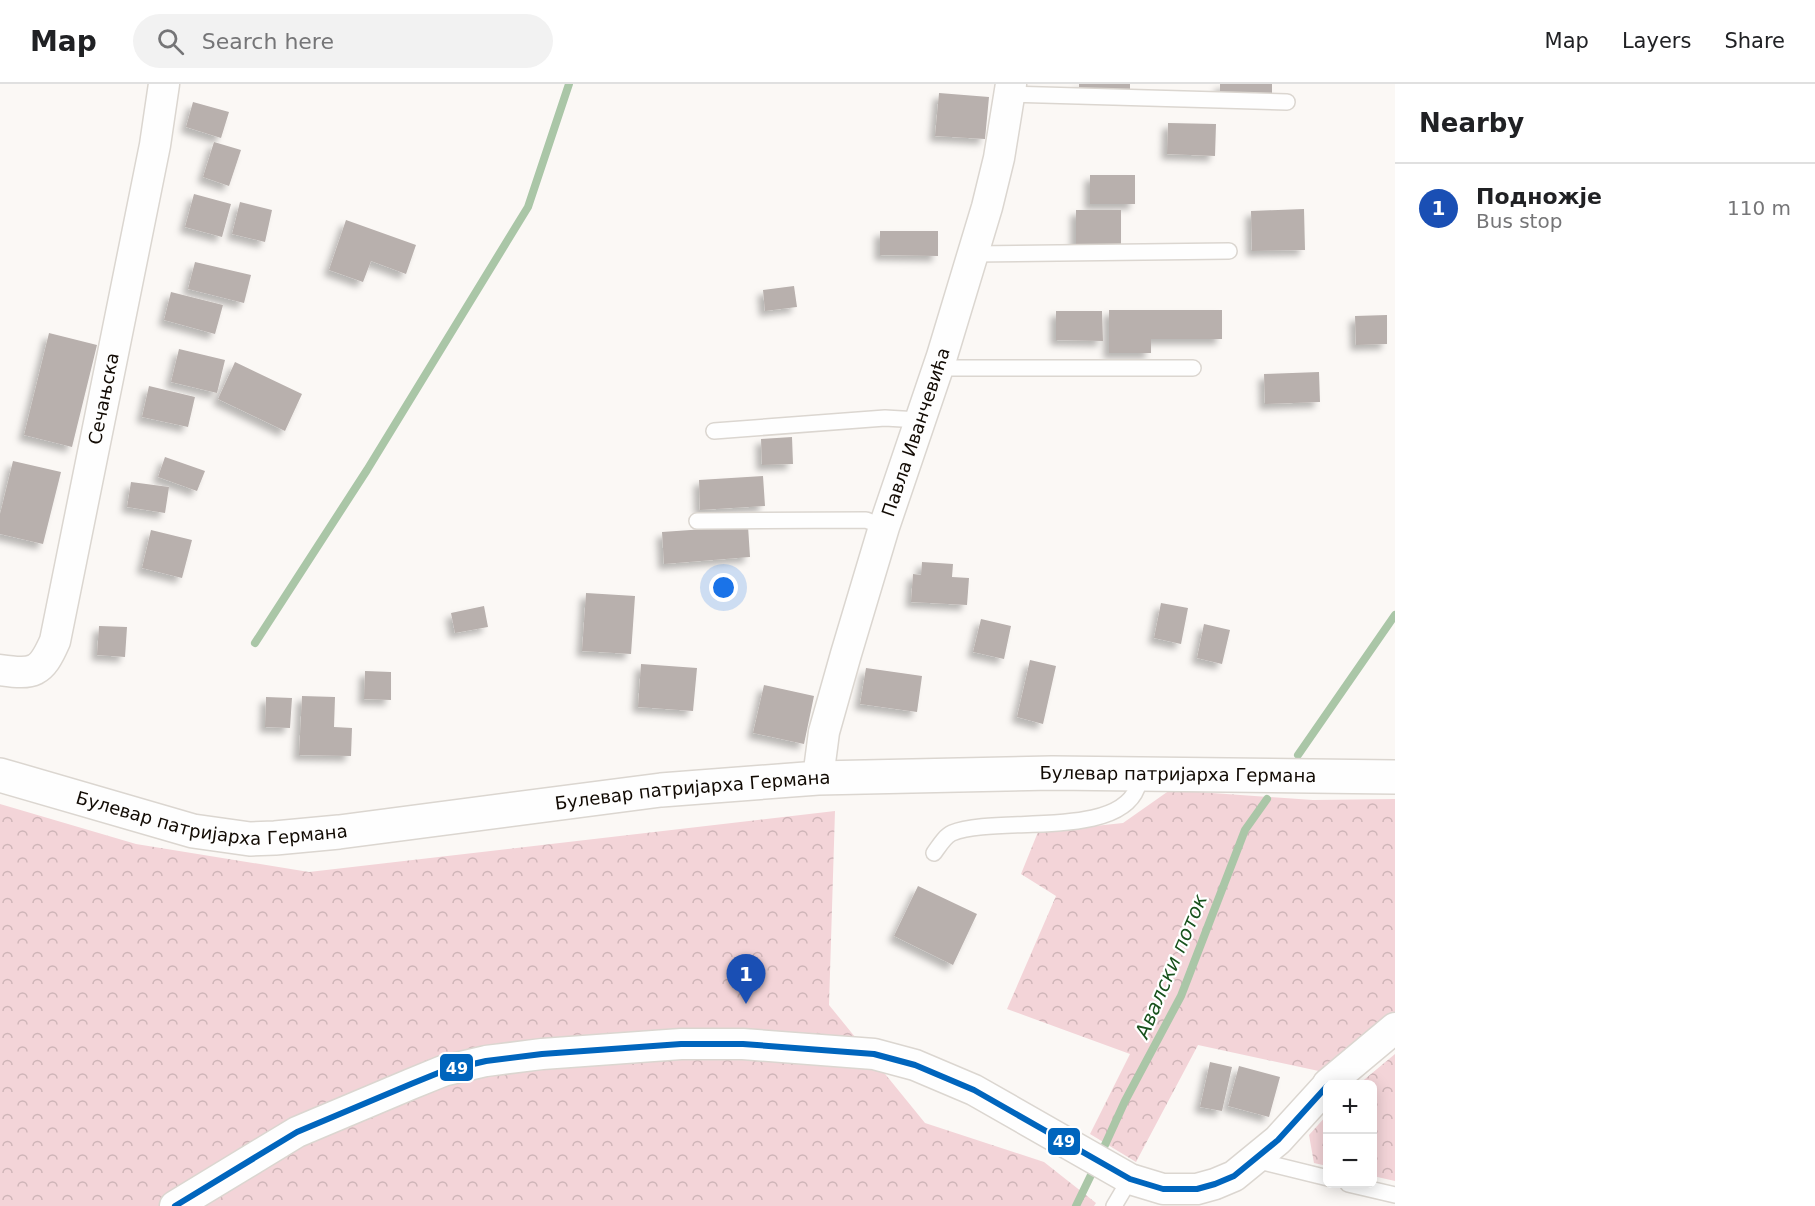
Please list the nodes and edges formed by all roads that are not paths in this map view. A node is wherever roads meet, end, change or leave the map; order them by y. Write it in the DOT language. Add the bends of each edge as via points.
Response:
graph roads {
  1 [pos="164,84"];
  2 [pos="1010,89"];
  3 [pos="1287,102"];
  4 [pos="1229,251"];
  5 [pos="973,254"];
  6 [pos="937,368"];
  7 [pos="1193,368"];
  8 [pos="919,420"];
  9 [pos="714,431"];
  10 [pos="697,521"];
  11 [pos="884,527"];
  12 [pos="0,670"];
  13 [pos="1139,774"];
  14 [pos="0,775"];
  15 [pos="1395,777"];
  16 [pos="818,778"];
  17 [pos="934,853"];
  18 [pos="1395,1028"];
  19 [pos="1334,1080"];
  20 [pos="1323,1090"];
  21 [pos="1255,1160"];
  22 [pos="1323,1178"];
  23 [pos="1130,1179"];
  24 [pos="1365,1188"];
  25 [pos="1395,1195"];
  26 [pos="175,1206"];
  27 [pos="1114,1206"];
  1 -- 12 [label="street, Сечањска" via="56,641 49,656 30,673"];
  2 -- 3 [label="lane"];
  2 -- 5 [label="street, Павла Иванчевића" via="999,158"];
  4 -- 5 [label="lane"];
  5 -- 6 [label="street, Павла Иванчевића"];
  6 -- 7 [label="lane"];
  6 -- 8 [label="street, Павла Иванчевића"];
  8 -- 9 [label="lane" via="885,418"];
  8 -- 11 [label="street, Павла Иванчевића"];
  10 -- 11 [label="lane" via="866,520"];
  11 -- 16 [label="street, Павла Иванчевића" via="824,732"];
  13 -- 15 [label="main road, Булевар патријарха Германа"];
  13 -- 16 [label="main road, Булевар патријарха Германа"];
  13 -- 17 [label="lane" via="1137,789 1121,808 1097,818 972,828 950,833"];
  14 -- 16 [label="main road, Булевар патријарха Германа" via="182,828 250,839 339,832 661,790"];
  18 -- 19 [label="street"];
  20 -- 21 [label="street"];
  21 -- 22 [label="lane"];
  21 -- 23 [label="street" via="1234,1176 1197,1189 1163,1189"];
  23 -- 26 [label="street" via="974,1090 915,1065 874,1054 818,1048 681,1044 497,1059 443,1071 297,1132"];
  23 -- 27 [label="lane"];
  24 -- 25 [label="lane"];
}
